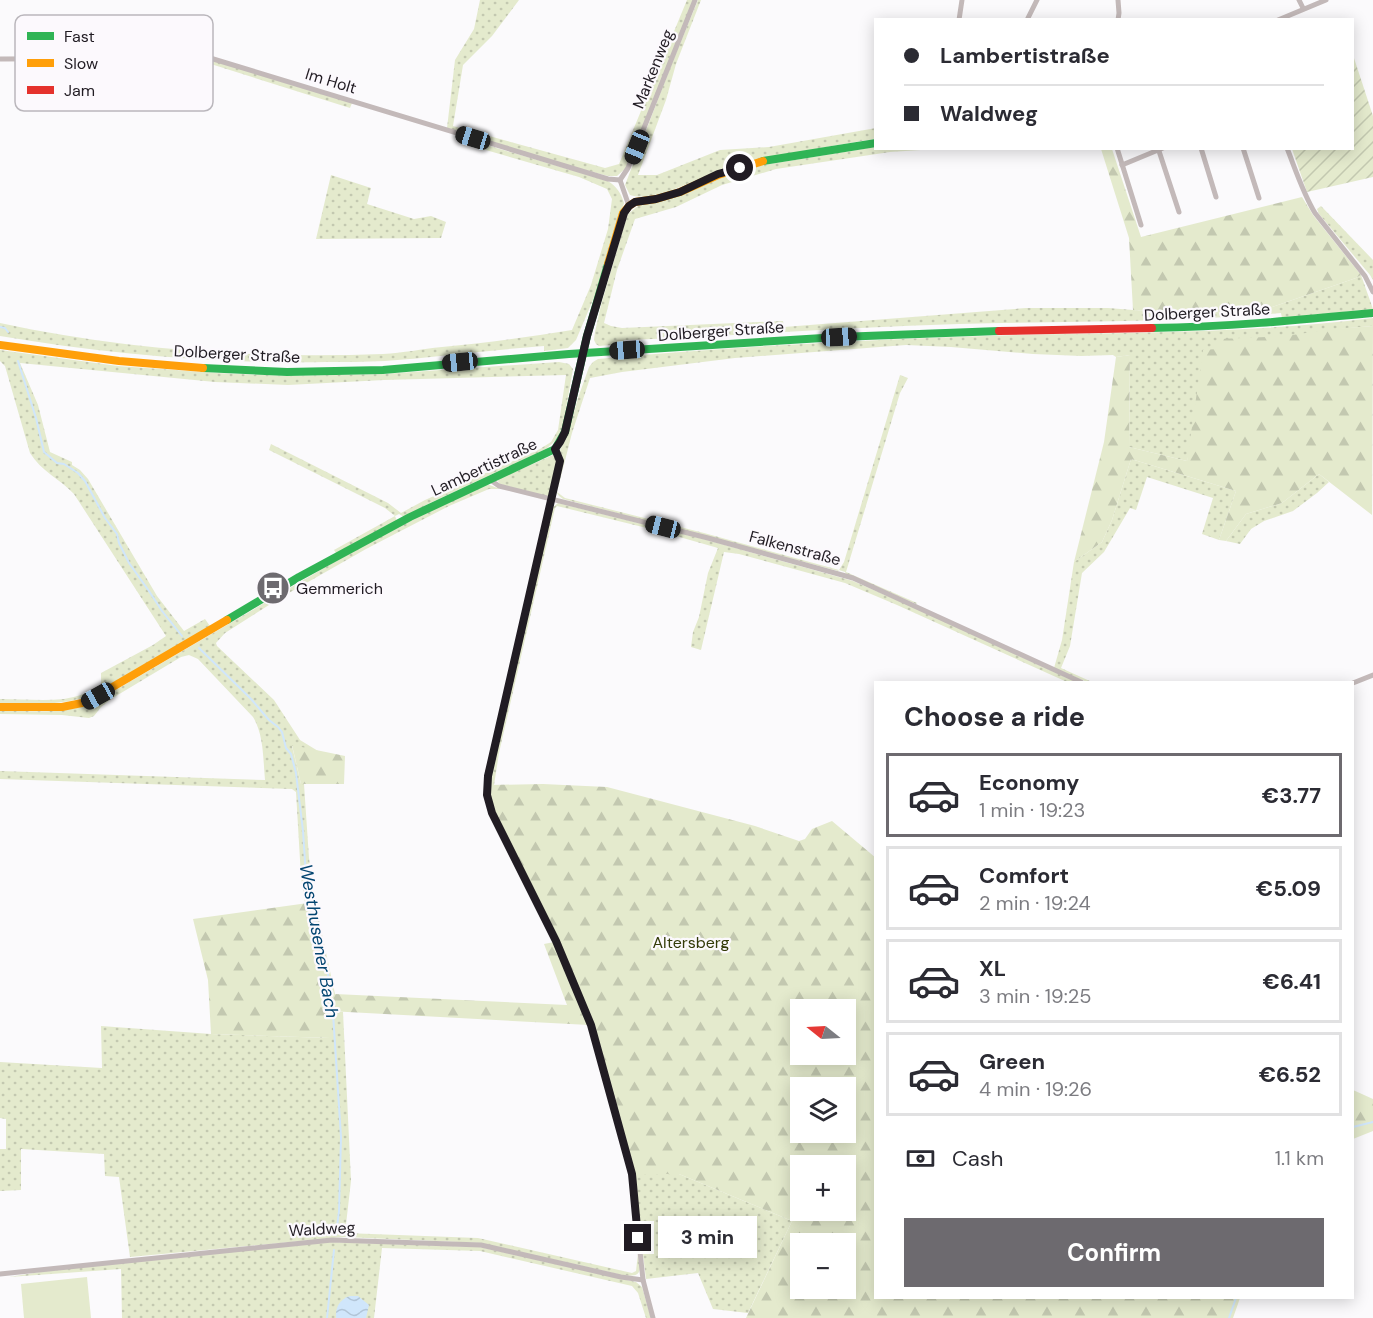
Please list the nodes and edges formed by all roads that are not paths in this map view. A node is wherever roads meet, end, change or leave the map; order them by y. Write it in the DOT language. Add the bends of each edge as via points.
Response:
graph roads {
  1 [pos="695,0"];
  2 [pos="962,0"];
  3 [pos="1037,0"];
  4 [pos="1118,0"];
  5 [pos="1299,0"];
  6 [pos="1326,0"];
  7 [pos="1303,8"];
  8 [pos="959,18"];
  9 [pos="1028,18"];
  10 [pos="1118,18"];
  11 [pos="1282,18"];
  12 [pos="0,59"];
  13 [pos="15,59"];
  14 [pos="213,59"];
  15 [pos="874,143"];
  16 [pos="1118,150"];
  17 [pos="1158,150"];
  18 [pos="1160,150"];
  19 [pos="1202,150"];
  20 [pos="1244,150"];
  21 [pos="1288,150"];
  22 [pos="1122,165"];
  23 [pos="620,180"];
  24 [pos="1216,197"];
  25 [pos="1259,198"];
  26 [pos="629,206"];
  27 [pos="1179,212"];
  28 [pos="1141,225"];
  29 [pos="1373,292"];
  30 [pos="1373,313"];
  31 [pos="0,345"];
  32 [pos="582,353"];
  33 [pos="555,449"];
  34 [pos="489,479"];
  35 [pos="552,500"];
  36 [pos="1373,675"];
  37 [pos="1079,681"];
  38 [pos="1354,683"];
  39 [pos="0,707"];
  40 [pos="0,1274"];
  41 [pos="643,1280"];
  42 [pos="653,1318"];
  1 -- 23 [label="street, Markenweg"];
  2 -- 8 [label="street"];
  3 -- 9 [label="street"];
  4 -- 10 [label="street"];
  5 -- 7 [label="street"];
  6 -- 7 [label="street"];
  7 -- 11 [label="street"];
  12 -- 13 [label="street, Im Holt"];
  14 -- 23 [label="street, Im Holt"];
  15 -- 26 [label="main road" via="762,161 718,174 680,192"];
  16 -- 22 [label="street"];
  17 -- 22 [label="street"];
  18 -- 27 [label="street"];
  19 -- 24 [label="street"];
  20 -- 25 [label="street"];
  21 -- 29 [label="street" via="1315,213 1365,276"];
  22 -- 28 [label="street"];
  23 -- 26 [label="street"];
  26 -- 32 [label="main road, Lambertistraße"];
  30 -- 32 [label="main road, Dolberger Straße" via="1229,326 879,335"];
  31 -- 32 [label="main road, Dolberger Straße" via="119,361 288,372 383,370"];
  32 -- 33 [label="main road, Lambertistraße" via="565,432"];
  33 -- 34 [label="main road, Lambertistraße"];
  33 -- 35 [label="street" via="560,461"];
  34 -- 35 [label="street, Falkenstraße" via="499,486"];
  34 -- 39 [label="main road, Lambertistraße" via="300,577 87,702 62,707"];
  35 -- 37 [label="street, Falkenstraße" via="853,578"];
  35 -- 41 [label="street" via="488,776 487,795 591,1025 632,1174"];
  36 -- 38 [label="street"];
  40 -- 41 [label="street, Waldweg" via="332,1240 481,1245"];
  41 -- 42 [label="street"];
}
